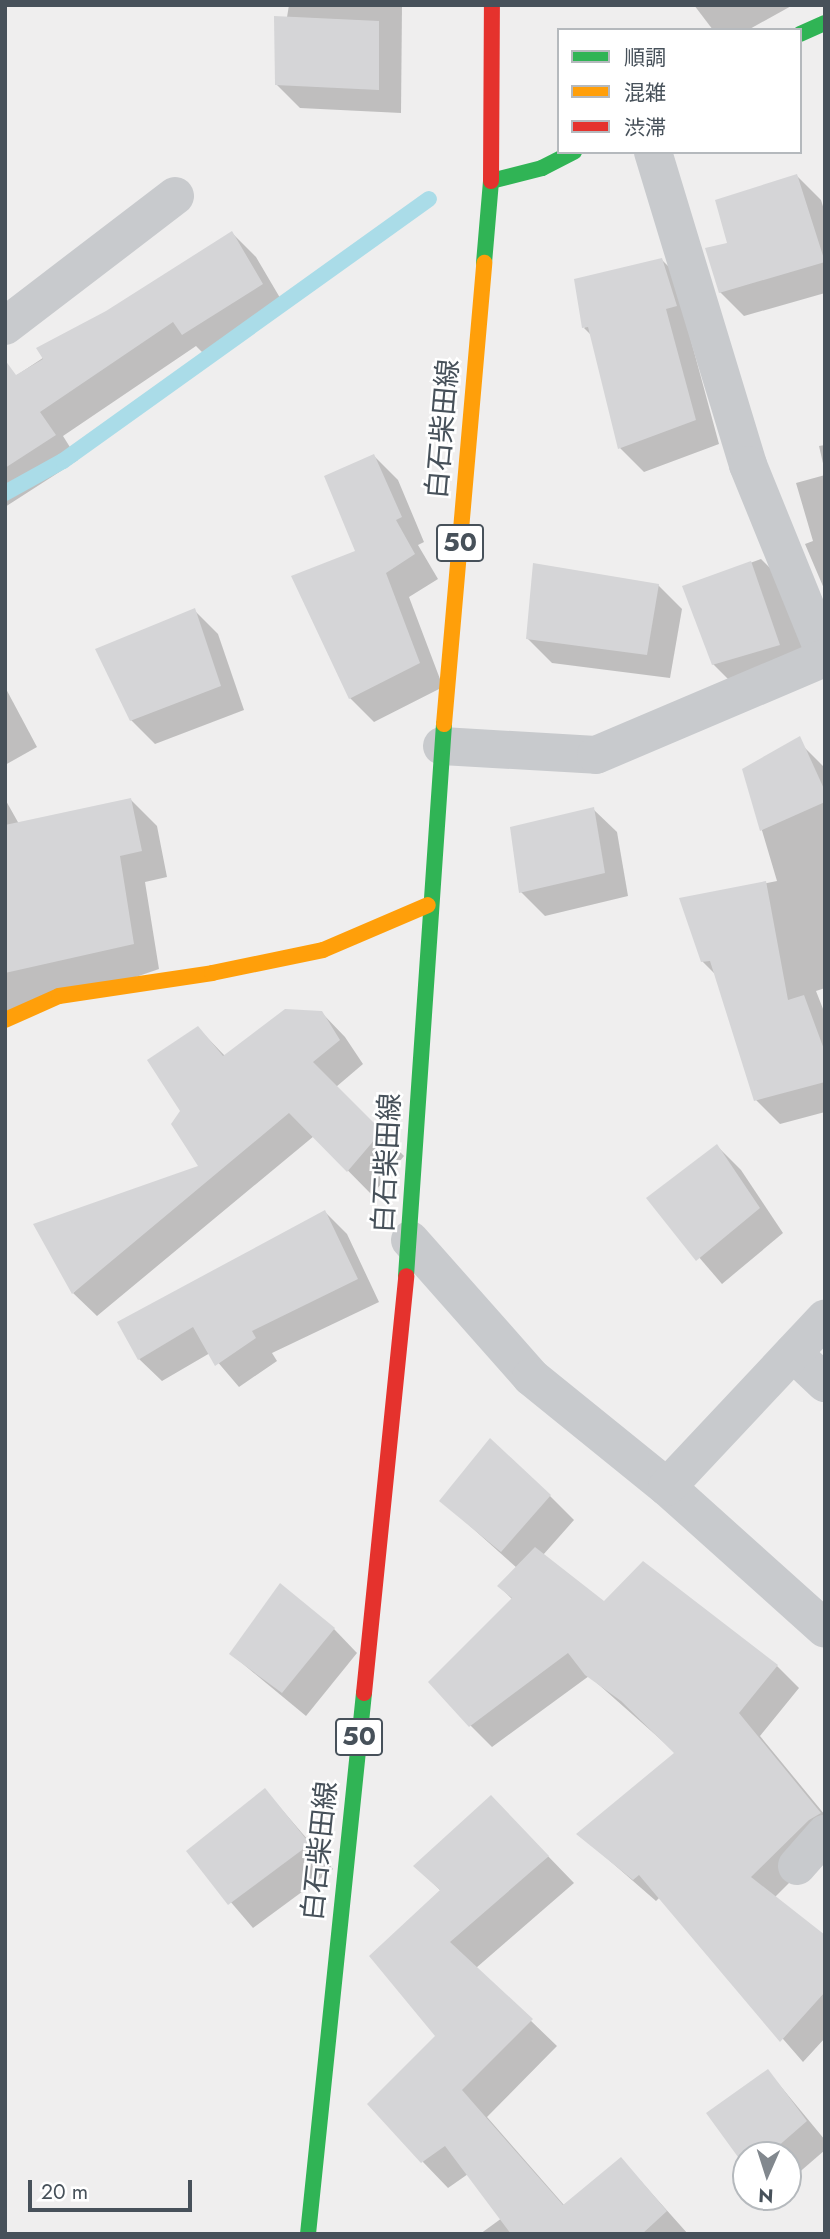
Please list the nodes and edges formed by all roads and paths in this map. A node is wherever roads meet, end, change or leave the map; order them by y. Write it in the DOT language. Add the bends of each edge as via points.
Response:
graph roads {
  1 [pos="492,5"];
  2 [pos="825,23"];
  3 [pos="802,33"];
  4 [pos="570,154"];
  5 [pos="654,154"];
  6 [pos="491,181"];
  7 [pos="175,196"];
  8 [pos="5,326"];
  9 [pos="825,657"];
  10 [pos="442,746"];
  11 [pos="428,905"];
  12 [pos="5,1020"];
  13 [pos="410,1240"];
  14 [pos="825,1319"];
  15 [pos="793,1353"];
  16 [pos="825,1383"];
  17 [pos="667,1487"];
  18 [pos="825,1629"];
  19 [pos="825,1834"];
  20 [pos="797,1866"];
  21 [pos="307,2234"];
  1 -- 6 [label="main road, 白石柴田線"];
  2 -- 3 [label="main road"];
  4 -- 6 [label="main road" via="542,168"];
  5 -- 9 [label="street" via="748,464"];
  6 -- 10 [label="main road, 白石柴田線 / 50"];
  7 -- 8 [label="street"];
  9 -- 10 [label="street" via="596,755"];
  10 -- 11 [label="main road, 白石柴田線 / 50"];
  11 -- 12 [label="main road" via="323,950 212,973 59,996"];
  11 -- 13 [label="main road, 白石柴田線 / 50"];
  13 -- 17 [label="street" via="531,1377"];
  13 -- 21 [label="main road, 白石柴田線 / 50"];
  14 -- 15 [label="street"];
  15 -- 16 [label="street"];
  15 -- 17 [label="street"];
  17 -- 18 [label="street"];
  19 -- 20 [label="street"];
}
